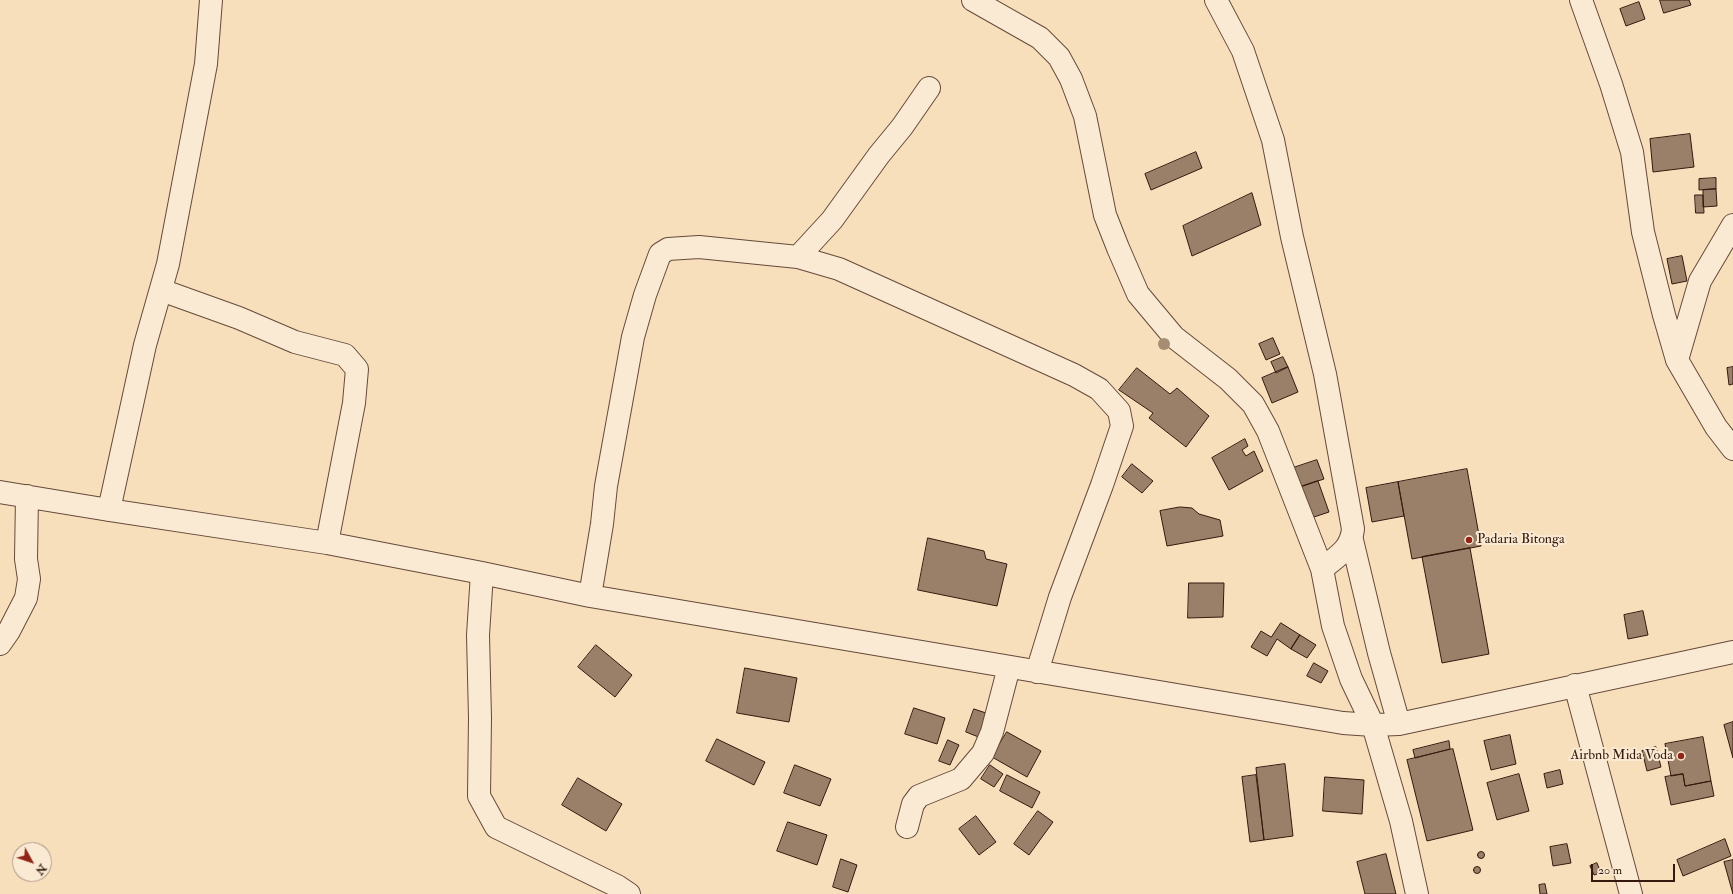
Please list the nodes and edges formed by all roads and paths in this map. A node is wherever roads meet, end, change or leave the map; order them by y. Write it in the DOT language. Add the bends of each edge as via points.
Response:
graph roads {
  1 [pos="211,0"];
  2 [pos="973,0"];
  3 [pos="1216,0"];
  4 [pos="1581,0"];
  5 [pos="929,88"];
  6 [pos="1733,225"];
  7 [pos="798,257"];
  8 [pos="161,290"];
  9 [pos="1677,360"];
  10 [pos="1733,449"];
  11 [pos="0,492"];
  12 [pos="27,496"];
  13 [pos="109,510"];
  14 [pos="1352,540"];
  15 [pos="327,543"];
  16 [pos="1322,569"];
  17 [pos="482,573"];
  18 [pos="590,596"];
  19 [pos="0,644"];
  20 [pos="1733,652"];
  21 [pos="1009,668"];
  22 [pos="1037,672"];
  23 [pos="1575,685"];
  24 [pos="1399,724"];
  25 [pos="1373,725"];
  26 [pos="907,827"];
  27 [pos="620,891"];
  28 [pos="1417,894"];
  29 [pos="1631,894"];
  1 -- 8 [label="street" via="206,64"];
  2 -- 16 [label="street" via="1040,38 1059,57 1071,79 1085,116 1105,215 1138,294 1174,337 1228,379 1253,404 1268,431"];
  3 -- 14 [label="street" via="1243,51 1274,140 1292,237 1324,374 1353,529"];
  4 -- 9 [label="street" via="1632,152 1643,232"];
  5 -- 7 [label="street" via="832,220"];
  6 -- 9 [label="street" via="1700,281"];
  7 -- 18 [label="street" via="699,247 668,249 660,254 633,337 606,486"];
  7 -- 22 [label="street" via="839,269 1074,376 1099,389 1119,411 1122,426 1060,597"];
  8 -- 13 [label="street" via="145,344"];
  8 -- 15 [label="street" via="239,318 295,342 345,355 357,369 354,403"];
  9 -- 10 [label="street" via="1716,427"];
  11 -- 12 [label="street"];
  12 -- 13 [label="street"];
  12 -- 19 [label="street" via="26,559 29,579 26,598"];
  13 -- 15 [label="street"];
  14 -- 16 [label="street" via="1347,549"];
  14 -- 24 [label="street" via="1379,654"];
  15 -- 17 [label="street"];
  16 -- 25 [label="street" via="1333,626 1351,680"];
  17 -- 18 [label="street"];
  17 -- 27 [label="street" via="478,635 480,796 496,827"];
  18 -- 21 [label="street"];
  20 -- 23 [label="street"];
  21 -- 22 [label="street"];
  21 -- 26 [label="street" via="992,732 983,753 961,779 919,796 913,804"];
  22 -- 25 [label="street" via="1344,723"];
  23 -- 24 [label="street"];
  23 -- 29 [label="street"];
  24 -- 25 [label="street"];
  25 -- 28 [label="street" via="1401,821"];
}
